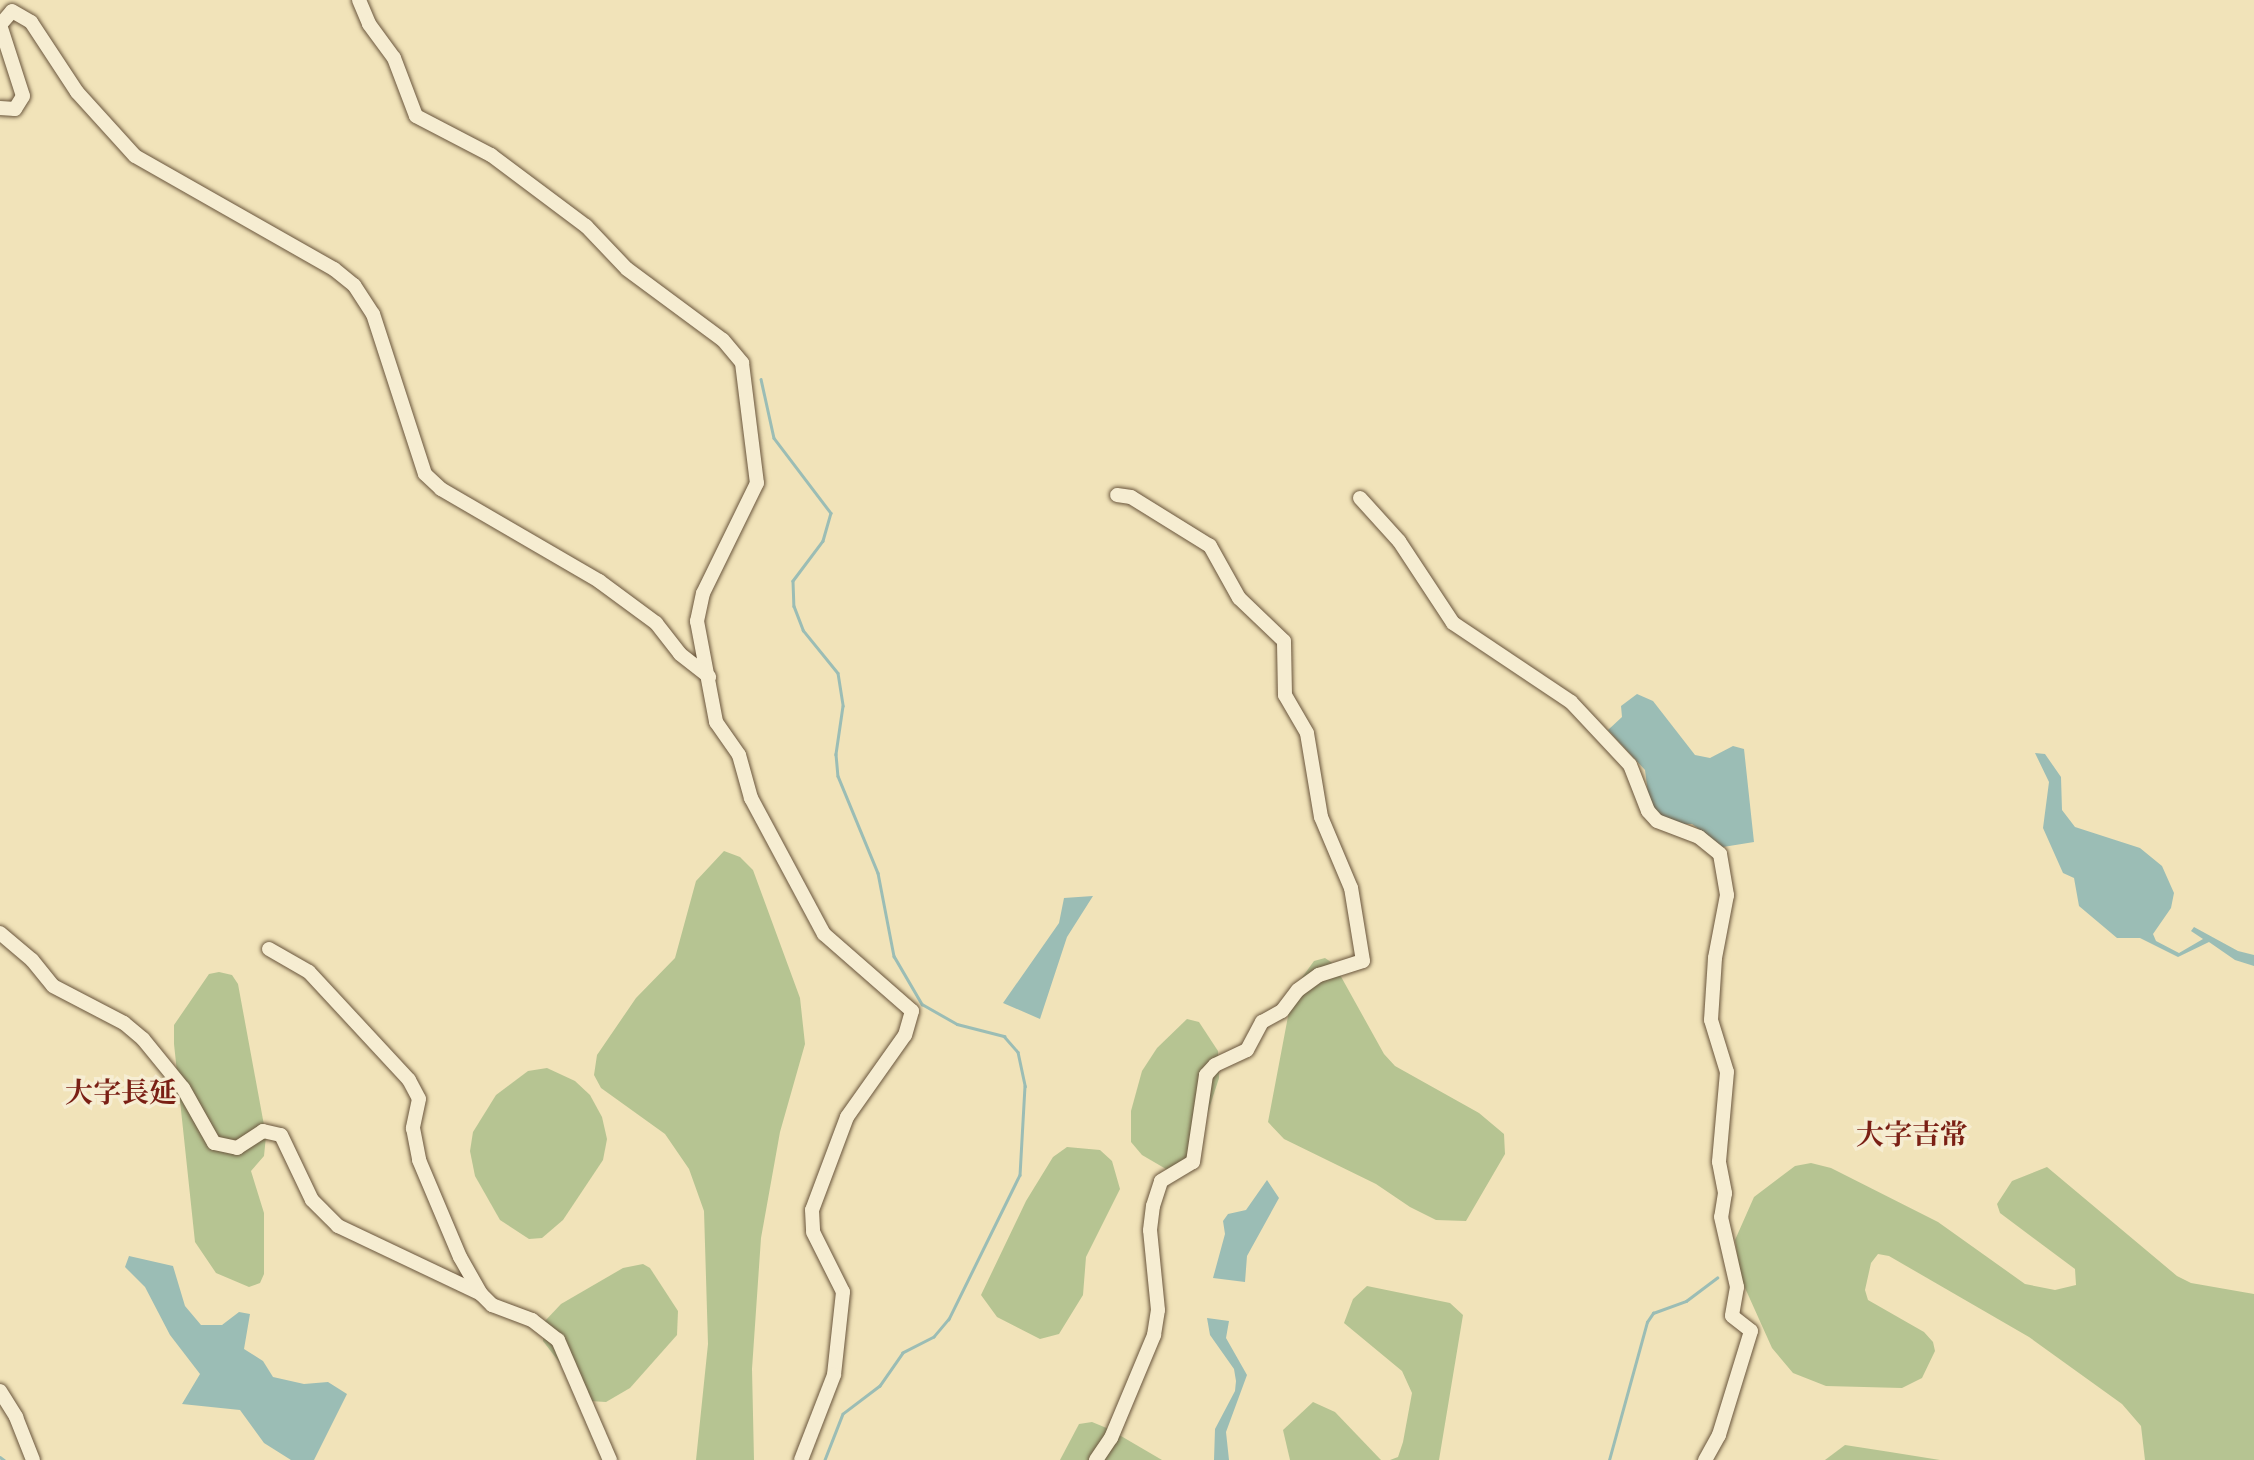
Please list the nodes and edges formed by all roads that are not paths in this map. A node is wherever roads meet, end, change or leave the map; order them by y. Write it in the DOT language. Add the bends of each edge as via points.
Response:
graph roads {
  1 [pos="359,0"];
  2 [pos="0,108"];
  3 [pos="1117,495"];
  4 [pos="1360,498"];
  5 [pos="709,677"];
  6 [pos="0,933"];
  7 [pos="269,949"];
  8 [pos="481,1294"];
  9 [pos="0,1391"];
  10 [pos="33,1460"];
  11 [pos="610,1460"];
  12 [pos="801,1460"];
  13 [pos="1096,1460"];
  14 [pos="1704,1460"];
  1 -- 5 [label="street" via="369,24 394,58 416,116 491,155 586,226 650,289 723,340 742,363 757,483 698,608"];
  2 -- 5 [label="street" via="15,108 23,96 0,25 12,11 30,22 77,92 135,156 323,262 354,285 373,314 425,474 441,489 599,581 656,624 680,654"];
  3 -- 13 [label="street" via="1131,496 1210,546 1239,598 1284,641 1285,695 1307,733 1321,817 1351,888 1363,961 1319,975 1298,990 1282,1012 1262,1021 1247,1050 1215,1065 1206,1075 1193,1162 1161,1181 1153,1206 1150,1230 1158,1310 1154,1335 1111,1438"];
  4 -- 14 [label="street" via="1399,541 1453,623 1571,702 1630,765 1648,811 1671,829 1709,843 1720,854 1727,895 1715,958 1711,1020 1727,1072 1719,1162 1726,1193 1721,1217 1737,1287 1732,1316 1751,1331 1719,1435"];
  5 -- 12 [label="street" via="716,722 739,755 751,798 807,909 835,947 884,982 912,1011 905,1035 847,1117 812,1210 813,1232 843,1292 834,1375"];
  6 -- 8 [label="street" via="32,960 53,986 124,1023 143,1039 183,1088 214,1143 237,1148 263,1131 281,1135 312,1200 338,1226"];
  7 -- 8 [label="street" via="309,972 409,1080 419,1100 414,1128 419,1160"];
  8 -- 11 [label="street" via="492,1305 532,1320 558,1340"];
  9 -- 10 [label="street"];
}
